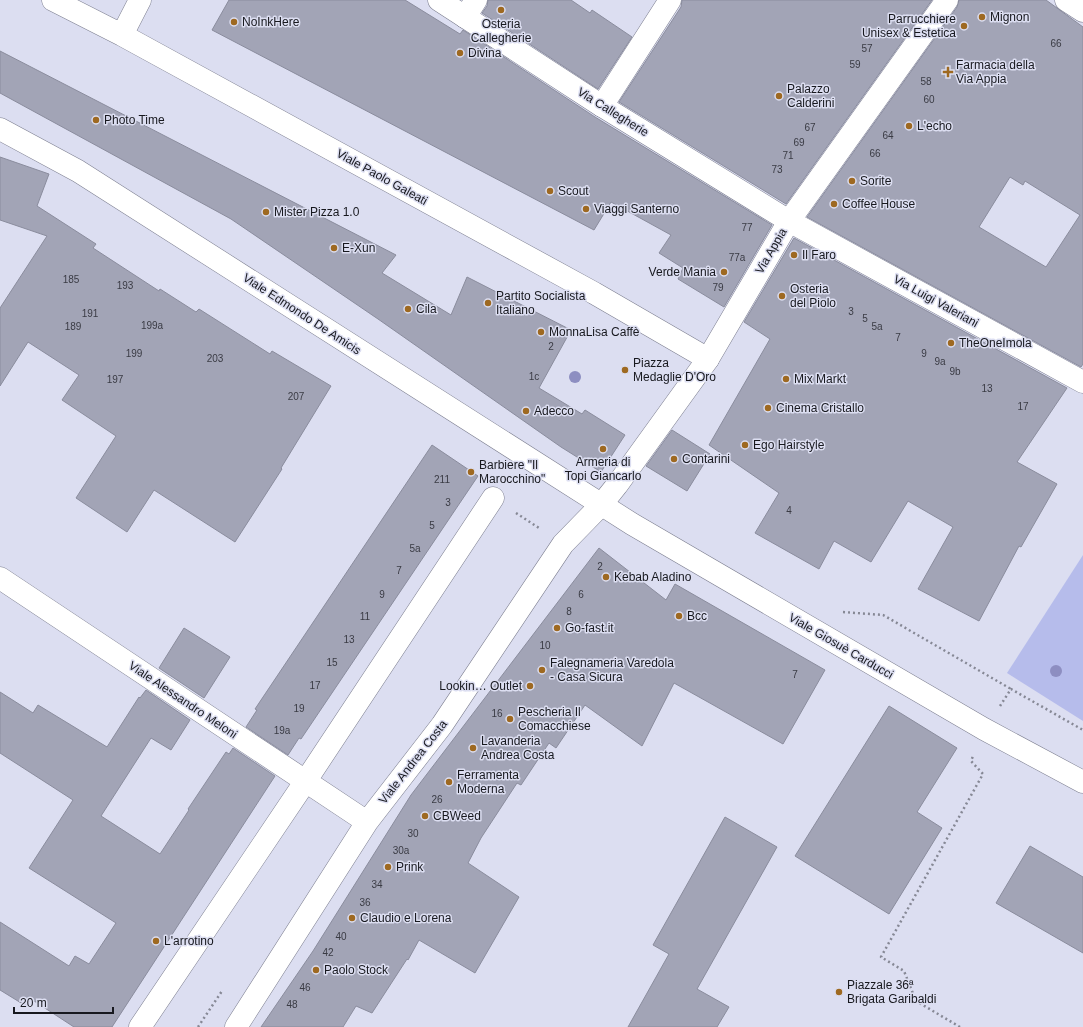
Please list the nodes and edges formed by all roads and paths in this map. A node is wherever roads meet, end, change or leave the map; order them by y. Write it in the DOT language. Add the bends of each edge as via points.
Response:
graph roads {
  1 [pos="53,0"];
  2 [pos="140,0"];
  3 [pos="439,0"];
  4 [pos="670,0"];
  5 [pos="947,0"];
  6 [pos="1066,0"];
  7 [pos="471,8"];
  8 [pos="1083,11"];
  9 [pos="122,35"];
  10 [pos="602,106"];
  11 [pos="0,129"];
  12 [pos="789,221"];
  13 [pos="708,359"];
  14 [pos="1083,382"];
  15 [pos="493,498"];
  16 [pos="601,505"];
  17 [pos="0,578"];
  18 [pos="839,612"];
  19 [pos="1011,689"];
  20 [pos="984,729"];
  21 [pos="1083,730"];
  22 [pos="305,782"];
  23 [pos="1083,782"];
  24 [pos="367,822"];
  25 [pos="140,1027"];
  26 [pos="236,1027"];
  27 [pos="960,1027"];
  1 -- 9 [label="street, Viale Paolo Galeati"];
  2 -- 9 [label="street"];
  3 -- 7 [label="street, Via Callegherie"];
  4 -- 10 [label="street"];
  5 -- 12 [label="street, Via Appia"];
  6 -- 8 [label="street"];
  7 -- 10 [label="street, Via Callegherie"];
  9 -- 13 [label="street, Viale Paolo Galeati" via="594,293"];
  10 -- 12 [label="street, Via Callegherie"];
  11 -- 16 [label="street, Viale Edmondo De Amicis" via="78,171"];
  12 -- 13 [label="street, Via Appia"];
  12 -- 14 [label="street, Via Luigi Valeriani"];
  13 -- 16 [label="street, Via Appia"];
  15 -- 22 [label="street"];
  16 -- 20 [label="street, Viale Giosuè Carducci"];
  16 -- 24 [label="street, Viale Andrea Costa" via="563,544 442,725"];
  17 -- 22 [label="street, Viale Alessandro Meloni"];
  18 -- 19 [label="path" via="883,615"];
  19 -- 20 [label="path"];
  19 -- 21 [label="path"];
  20 -- 23 [label="street, Viale Giosuè Carducci"];
  20 -- 27 [label="path" via="971,762 983,774 881,958 904,971 916,1001"];
  22 -- 24 [label="street, Viale Alessandro Meloni"];
  22 -- 25 [label="street"];
  24 -- 26 [label="street, Viale Andrea Costa"];
}
